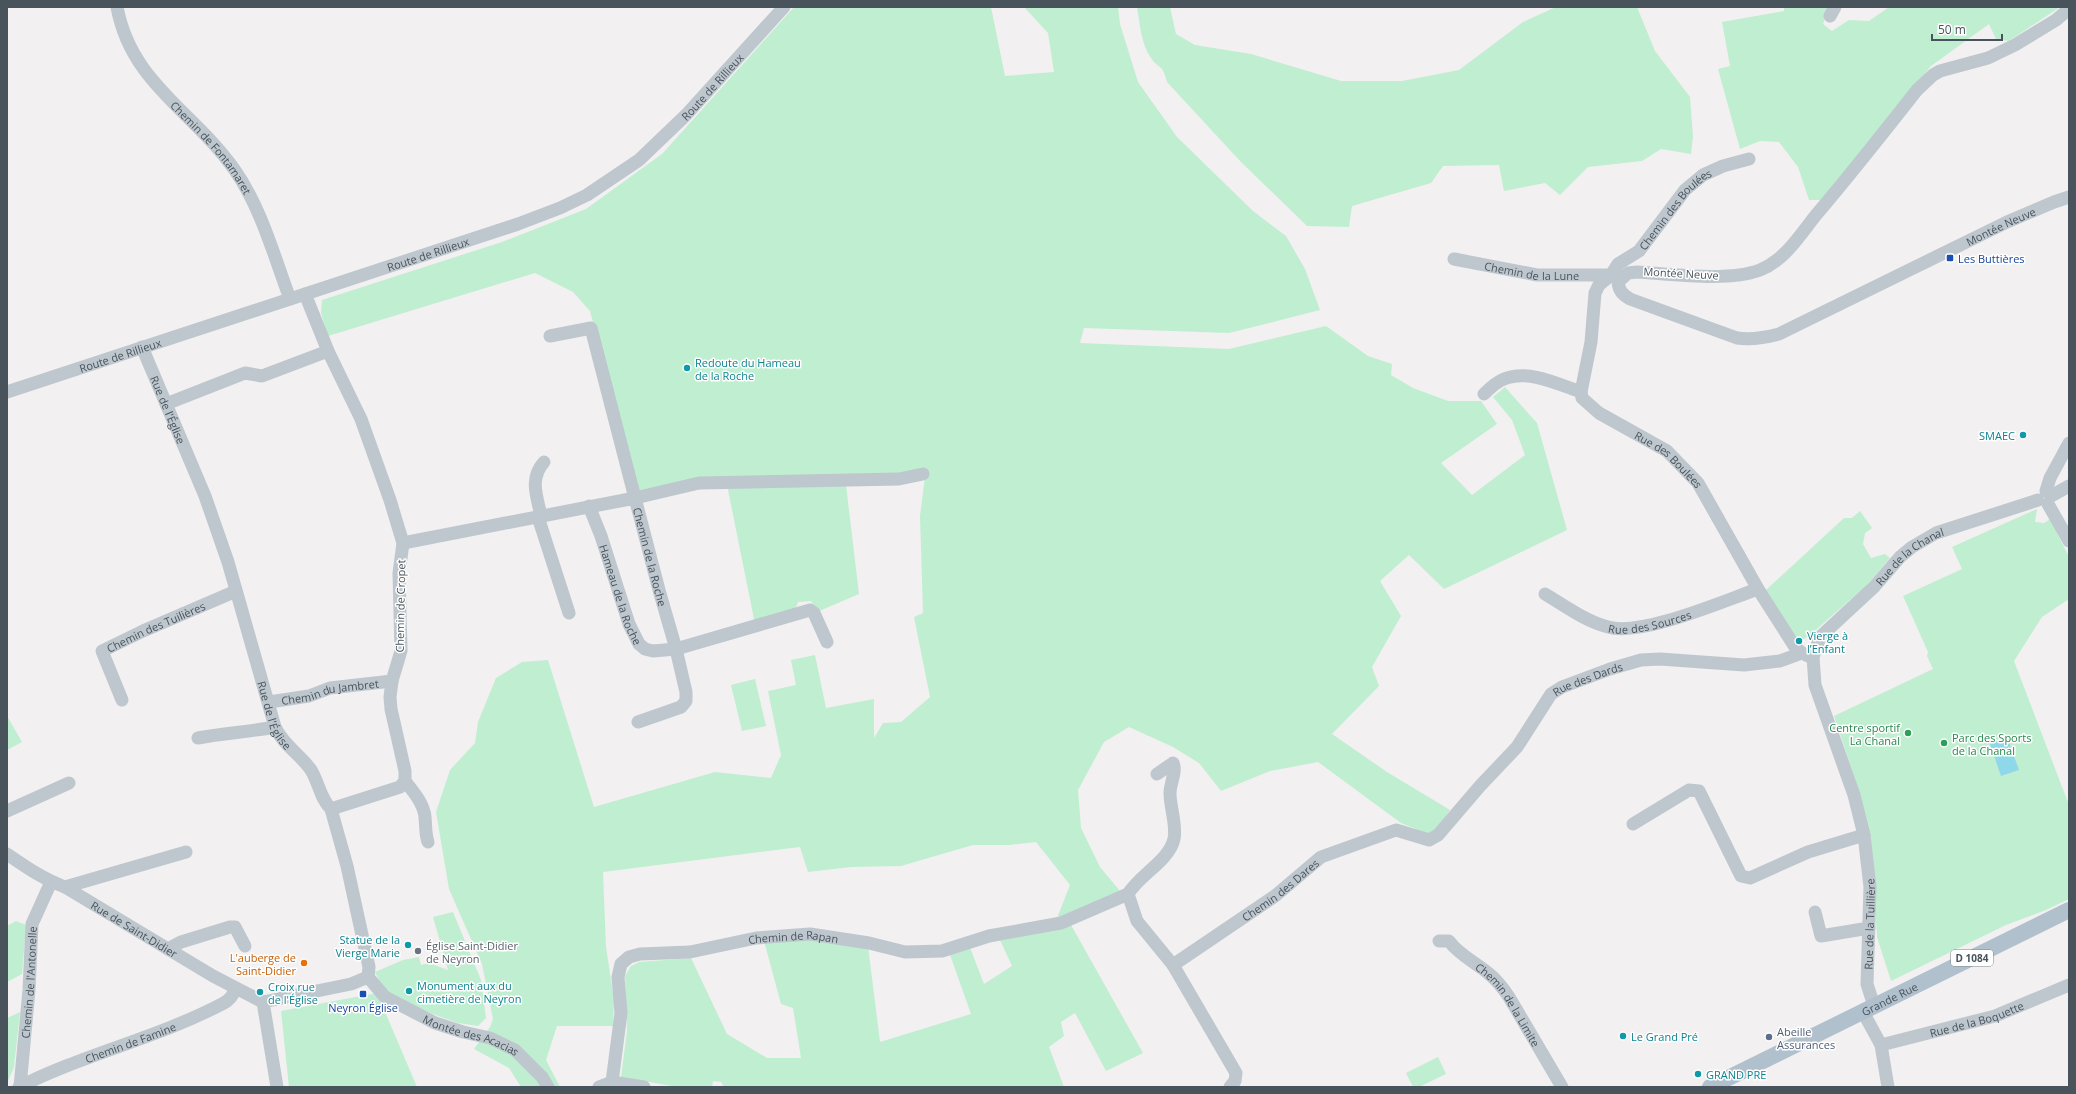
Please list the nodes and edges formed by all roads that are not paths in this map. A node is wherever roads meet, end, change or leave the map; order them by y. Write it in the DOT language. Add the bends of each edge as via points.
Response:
graph roads {
  1 [pos="116,7"];
  2 [pos="784,7"];
  3 [pos="2069,9"];
  4 [pos="1749,159"];
  5 [pos="2069,197"];
  6 [pos="1454,258"];
  7 [pos="1616,276"];
  8 [pos="305,294"];
  9 [pos="290,299"];
  10 [pos="550,336"];
  11 [pos="142,347"];
  12 [pos="328,351"];
  13 [pos="7,392"];
  14 [pos="1581,392"];
  15 [pos="1484,394"];
  16 [pos="166,404"];
  17 [pos="2069,443"];
  18 [pos="544,462"];
  19 [pos="923,474"];
  20 [pos="2069,486"];
  21 [pos="635,498"];
  22 [pos="2046,498"];
  23 [pos="589,506"];
  24 [pos="540,516"];
  25 [pos="2069,541"];
  26 [pos="403,543"];
  27 [pos="1758,589"];
  28 [pos="236,592"];
  29 [pos="1546,594"];
  30 [pos="569,613"];
  31 [pos="828,642"];
  32 [pos="676,649"];
  33 [pos="1807,655"];
  34 [pos="392,681"];
  35 [pos="122,700"];
  36 [pos="268,702"];
  37 [pos="638,722"];
  38 [pos="275,727"];
  39 [pos="198,738"];
  40 [pos="1157,774"];
  41 [pos="406,781"];
  42 [pos="69,783"];
  43 [pos="330,810"];
  44 [pos="7,811"];
  45 [pos="1633,824"];
  46 [pos="1396,830"];
  47 [pos="1864,835"];
  48 [pos="428,842"];
  49 [pos="186,852"];
  50 [pos="7,854"];
  51 [pos="51,882"];
  52 [pos="65,887"];
  53 [pos="1128,894"];
  54 [pos="2069,910"];
  55 [pos="1815,912"];
  56 [pos="1870,928"];
  57 [pos="1439,941"];
  58 [pos="245,946"];
  59 [pos="168,949"];
  60 [pos="1173,965"];
  61 [pos="368,977"];
  62 [pos="2069,985"];
  63 [pos="236,989"];
  64 [pos="263,1002"];
  65 [pos="1868,1009"];
  66 [pos="1881,1045"];
  67 [pos="612,1082"];
  68 [pos="20,1087"];
  69 [pos="277,1087"];
  70 [pos="548,1087"];
  71 [pos="599,1087"];
  72 [pos="644,1087"];
  73 [pos="1230,1087"];
  74 [pos="1562,1087"];
  75 [pos="1710,1087"];
  76 [pos="1888,1087"];
  1 -- 9 [label="street, Chemin de Fontamaret" via="125,36 144,72 217,149 244,184 255,206"];
  2 -- 8 [label="street, Route de Rillieux" via="668,133 639,160 587,195 518,224"];
  3 -- 7 [label="street, Montée Neuve" via="2049,24 1988,58 1933,75 1917,90 1824,207 1773,263 1747,274 1729,276 1637,272"];
  4 -- 7 [label="street, Chemin des Boulées" via="1703,175 1685,190 1639,251 1618,264"];
  5 -- 7 [label="street, Montée Neuve" via="2007,222 1779,334 1765,338 1737,338 1630,299 1622,294"];
  6 -- 7 [label="street, Chemin de la Lune" via="1536,275"];
  7 -- 14 [label="street" via="1599,285 1595,293 1591,342"];
  8 -- 9 [label="street, Route de Rillieux"];
  8 -- 12 [label="street, Chemin de Cropet"];
  9 -- 11 [label="street, Route de Rillieux"];
  10 -- 21 [label="street" via="591,328"];
  11 -- 13 [label="street, Route de Rillieux"];
  11 -- 16 [label="street, Rue de l'Église"];
  12 -- 16 [label="street" via="262,376 245,373"];
  12 -- 26 [label="street, Chemin de Cropet" via="361,419"];
  14 -- 15 [label="street" via="1526,376 1504,379"];
  14 -- 27 [label="street, Rue des Boulées" via="1582,398 1599,413 1667,451 1698,482"];
  16 -- 28 [label="street, Rue de l'Église" via="205,496"];
  17 -- 22 [label="street" via="2050,478"];
  18 -- 24 [label="street" via="538,468 534,484"];
  19 -- 21 [label="street" via="899,479 699,483"];
  20 -- 22 [label="street, Rue de la Chanal"];
  21 -- 23 [label="street, Chemin de la Roche"];
  21 -- 32 [label="street, Chemin de la Roche"];
  22 -- 25 [label="street"];
  22 -- 33 [label="street, Rue de la Chanal" via="1936,533 1912,547 1874,587 1820,637"];
  23 -- 24 [label="street, Chemin de la Roche"];
  23 -- 32 [label="street, Hameau de la Roche" via="629,624 639,644 653,651"];
  24 -- 26 [label="street, Chemin de la Roche"];
  24 -- 30 [label="street"];
  26 -- 34 [label="street, Chemin de Cropet" via="399,573 401,651"];
  27 -- 29 [label="street, Rue des Sources" via="1649,626 1623,629 1609,628 1592,622"];
  27 -- 33 [label="street, Rue des Boulées"];
  28 -- 35 [label="street, Chemin des Tuilières" via="143,631 102,652"];
  28 -- 36 [label="street, Rue de l'Église"];
  31 -- 32 [label="street, Hameau de la Roche" via="814,613 810,610"];
  32 -- 37 [label="street, Chemin de la Roche" via="686,701 681,707"];
  33 -- 46 [label="street, Rue des Dards" via="1744,665 1641,660 1610,668 1562,687 1551,694 1517,747 1438,835 1429,840"];
  33 -- 47 [label="street, Rue de la Tuillière" via="1854,795"];
  34 -- 36 [label="street, Chemin du Jambret" via="330,688 309,696"];
  34 -- 41 [label="street, Chemin de Cropet" via="391,709"];
  36 -- 38 [label="street, Rue de l'Église"];
  38 -- 39 [label="street"];
  38 -- 43 [label="street, Rue de l'Église" via="280,739 311,770"];
  40 -- 53 [label="street" via="1174,763 1170,791 1174,840 1166,853"];
  41 -- 43 [label="street" via="400,788"];
  41 -- 48 [label="street" via="425,816"];
  42 -- 44 [label="street"];
  43 -- 61 [label="street, Rue de l'Église" via="347,866 369,963"];
  45 -- 47 [label="street" via="1689,790 1698,791 1741,876 1750,878 1808,852"];
  46 -- 60 [label="street, Chemin des Dares" via="1322,857 1275,896"];
  47 -- 56 [label="street, Rue de la Tuillière" via="1870,887"];
  49 -- 52 [label="street"];
  50 -- 51 [label="street, Rue de Saint-Didier"];
  51 -- 52 [label="street, Rue de Saint-Didier"];
  51 -- 68 [label="street, Chemin de l'Antonelle" via="32,924"];
  52 -- 59 [label="street, Rue de Saint-Didier"];
  53 -- 60 [label="street" via="1137,921"];
  53 -- 67 [label="street, Chemin de Rapan" via="1061,923 989,936 935,952 905,952 869,943 810,934 756,938 690,952 640,954 629,957 620,964 618,977 620,1013"];
  54 -- 65 [label="main road, Grande Rue / D 1084"];
  55 -- 56 [label="street" via="1821,936"];
  56 -- 65 [label="street, Rue de la Tuillière" via="1866,969"];
  57 -- 74 [label="street, Chemin de la Limite" via="1449,941 1455,949 1489,974 1510,997"];
  58 -- 59 [label="street" via="235,927 230,927 181,942"];
  59 -- 63 [label="street, Rue de Saint-Didier"];
  60 -- 73 [label="street" via="1236,1073 1235,1082"];
  61 -- 64 [label="street" via="352,984"];
  61 -- 70 [label="street, Montée des Acacias" via="385,997 435,1022 490,1038 515,1050 542,1077"];
  62 -- 66 [label="street, Rue de la Boquette" via="1995,1016"];
  63 -- 64 [label="street, Rue de Saint-Didier"];
  63 -- 68 [label="street, Chemin de Famine" via="231,998 223,1004 53,1071"];
  64 -- 69 [label="street"];
  65 -- 66 [label="street, Rue de la Tuillière"];
  65 -- 75 [label="main road, Grande Rue / D 1084"];
  66 -- 76 [label="street, Rue de la Tuillière"];
  67 -- 71 [label="street"];
  67 -- 72 [label="street"];
}
